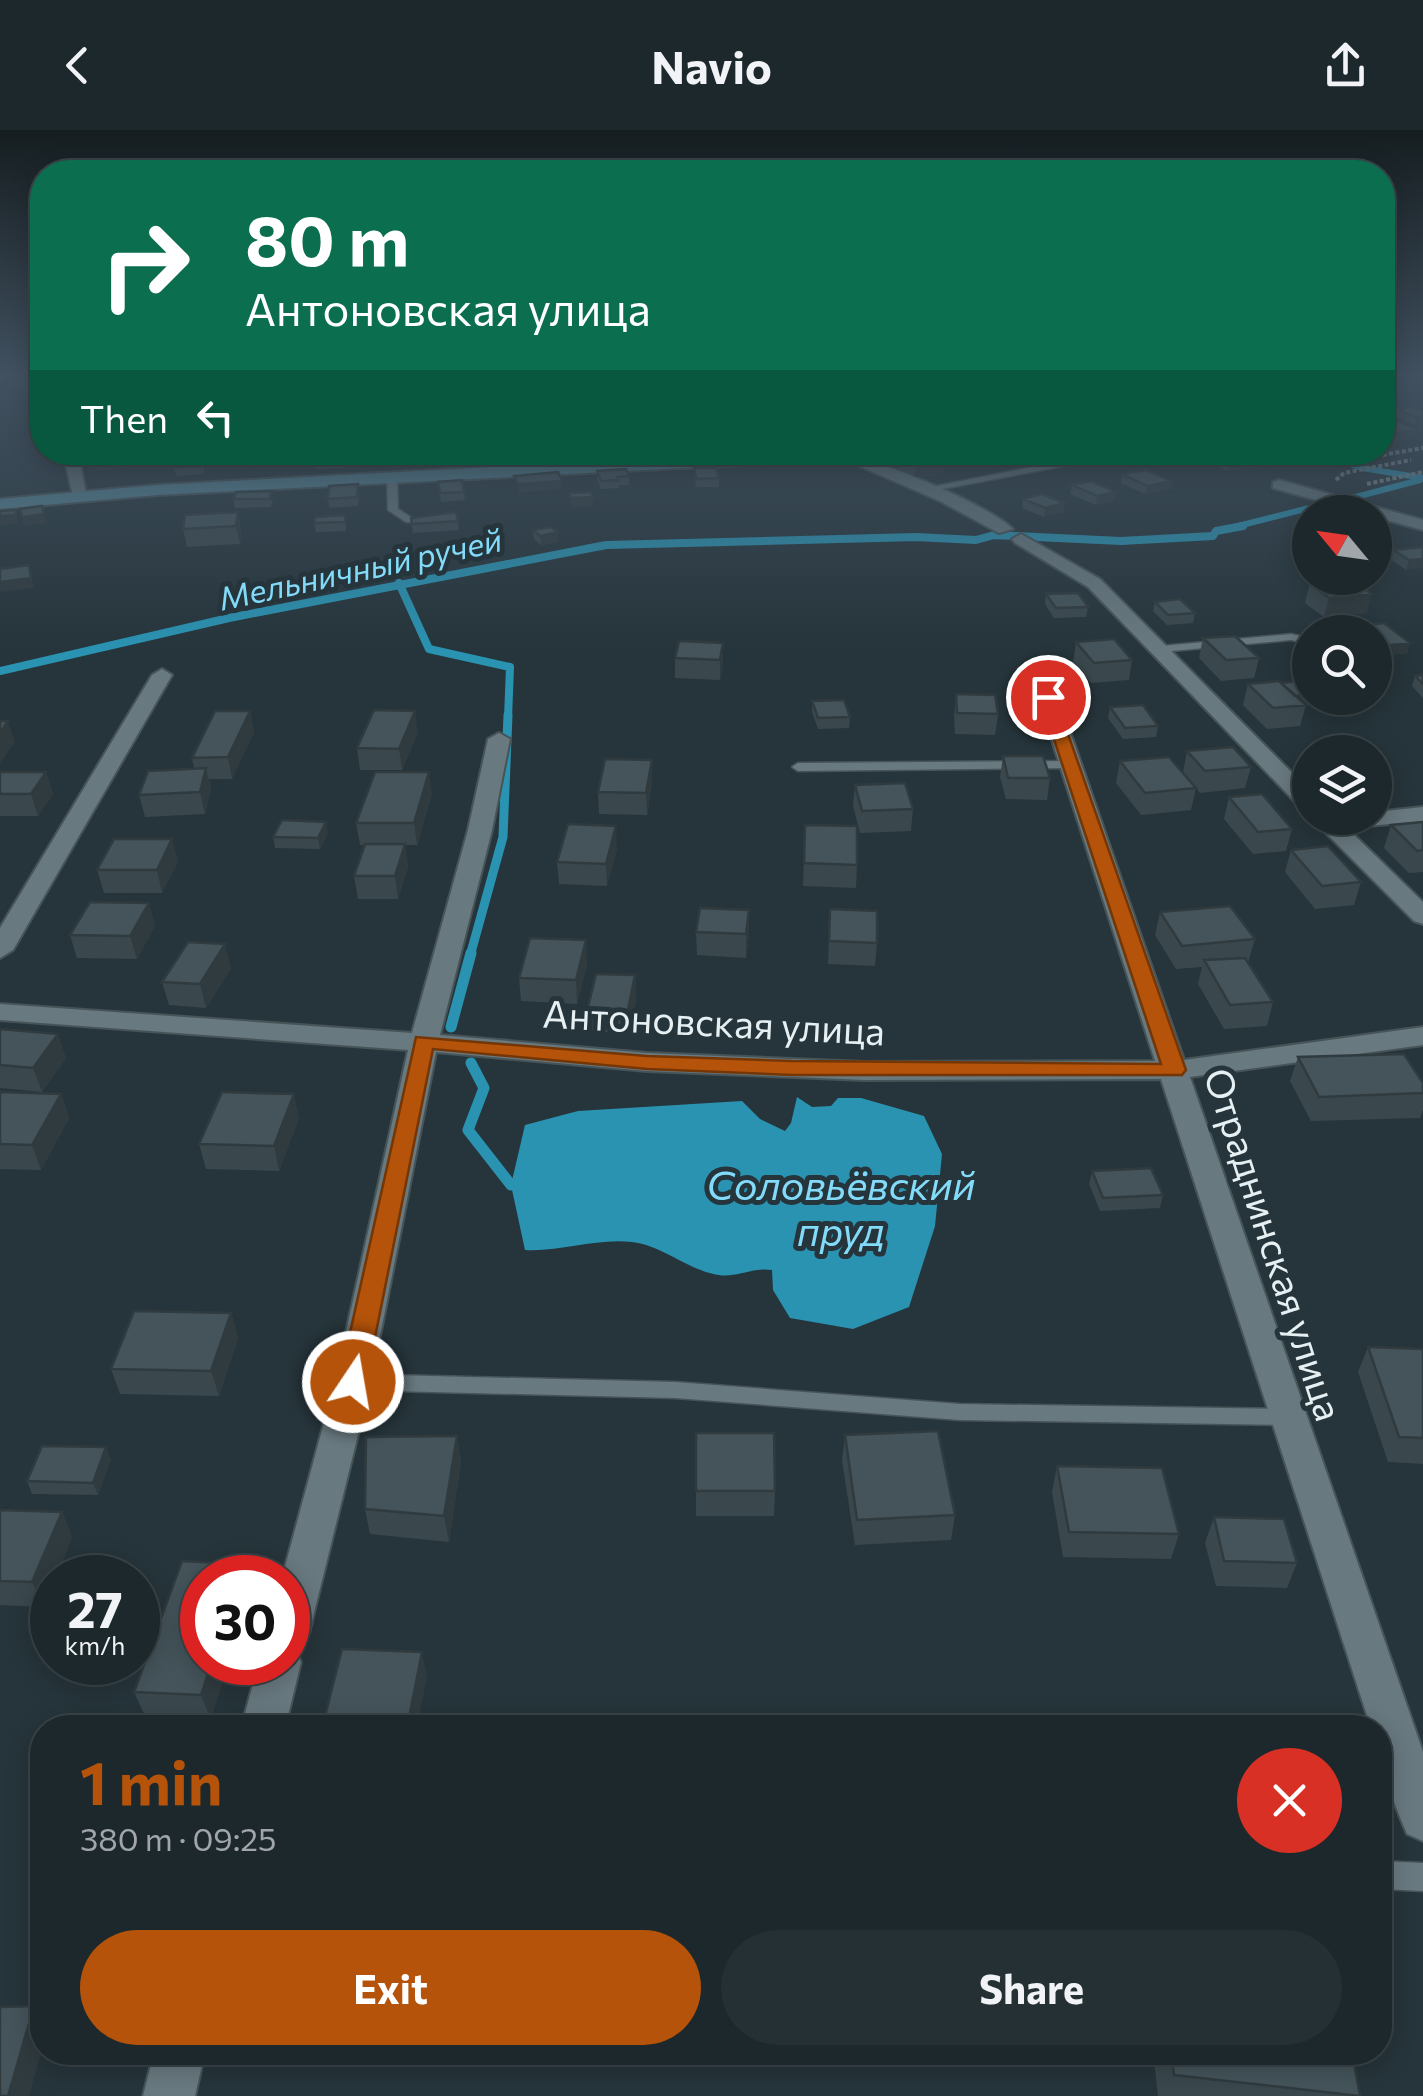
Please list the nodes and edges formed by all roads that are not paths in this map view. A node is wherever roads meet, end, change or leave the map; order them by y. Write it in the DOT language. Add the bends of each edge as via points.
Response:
graph roads {
  1 [pos="74,468"];
  2 [pos="581,468"];
  3 [pos="872,468"];
  4 [pos="1042,468"];
  5 [pos="546,470"];
  6 [pos="392,478"];
  7 [pos="1279,486"];
  8 [pos="926,490"];
  9 [pos="81,496"];
  10 [pos="0,504"];
  11 [pos="410,520"];
  12 [pos="1423,525"];
  13 [pos="1292,636"];
  14 [pos="1162,649"];
  15 [pos="162,674"];
  16 [pos="1048,697"];
  17 [pos="500,738"];
  18 [pos="1068,765"];
  19 [pos="798,766"];
  20 [pos="1292,785"];
  21 [pos="1423,814"];
  22 [pos="1392,816"];
  23 [pos="1341,835"];
  24 [pos="1423,916"];
  25 [pos="0,950"];
  26 [pos="0,1012"];
  27 [pos="1423,1036"];
  28 [pos="424,1042"];
  29 [pos="1174,1070"];
  30 [pos="353,1382"];
  31 [pos="1286,1418"];
  32 [pos="308,1555"];
  33 [pos="274,1685"];
  34 [pos="266,1715"];
  35 [pos="1388,1715"];
  36 [pos="1392,1727"];
  37 [pos="1423,1818"];
  38 [pos="1392,1876"];
  39 [pos="1423,1877"];
  40 [pos="177,2065"];
  41 [pos="169,2096"];
  1 -- 9 [label="street"];
  2 -- 5 [label="street"];
  3 -- 8 [label="street"];
  4 -- 8 [label="lane"];
  5 -- 6 [label="street"];
  6 -- 9 [label="street"];
  6 -- 11 [label="lane" via="393,510"];
  7 -- 12 [label="street"];
  8 -- 14 [label="street" via="1082,574"];
  9 -- 10 [label="street"];
  13 -- 14 [label="lane"];
  14 -- 20 [label="street"];
  15 -- 25 [label="street"];
  16 -- 18 [label="street, Отраднинская улица"];
  17 -- 28 [label="street"];
  18 -- 19 [label="lane"];
  18 -- 29 [label="street, Отраднинская улица"];
  21 -- 22 [label="street"];
  23 -- 24 [label="street"];
  26 -- 28 [label="street, Антоновская улица"];
  27 -- 29 [label="street, Антоновская улица"];
  28 -- 29 [label="street, Антоновская улица" via="826,1070"];
  28 -- 30 [label="street"];
  29 -- 31 [label="street, Отраднинская улица"];
  30 -- 31 [label="lane" via="675,1390 960,1412"];
  30 -- 32 [label="street"];
  31 -- 35 [label="street, Отраднинская улица"];
  33 -- 34 [label="street"];
  36 -- 37 [label="street, Отраднинская улица"];
  38 -- 39 [label="lane"];
  40 -- 41 [label="street"];
}
